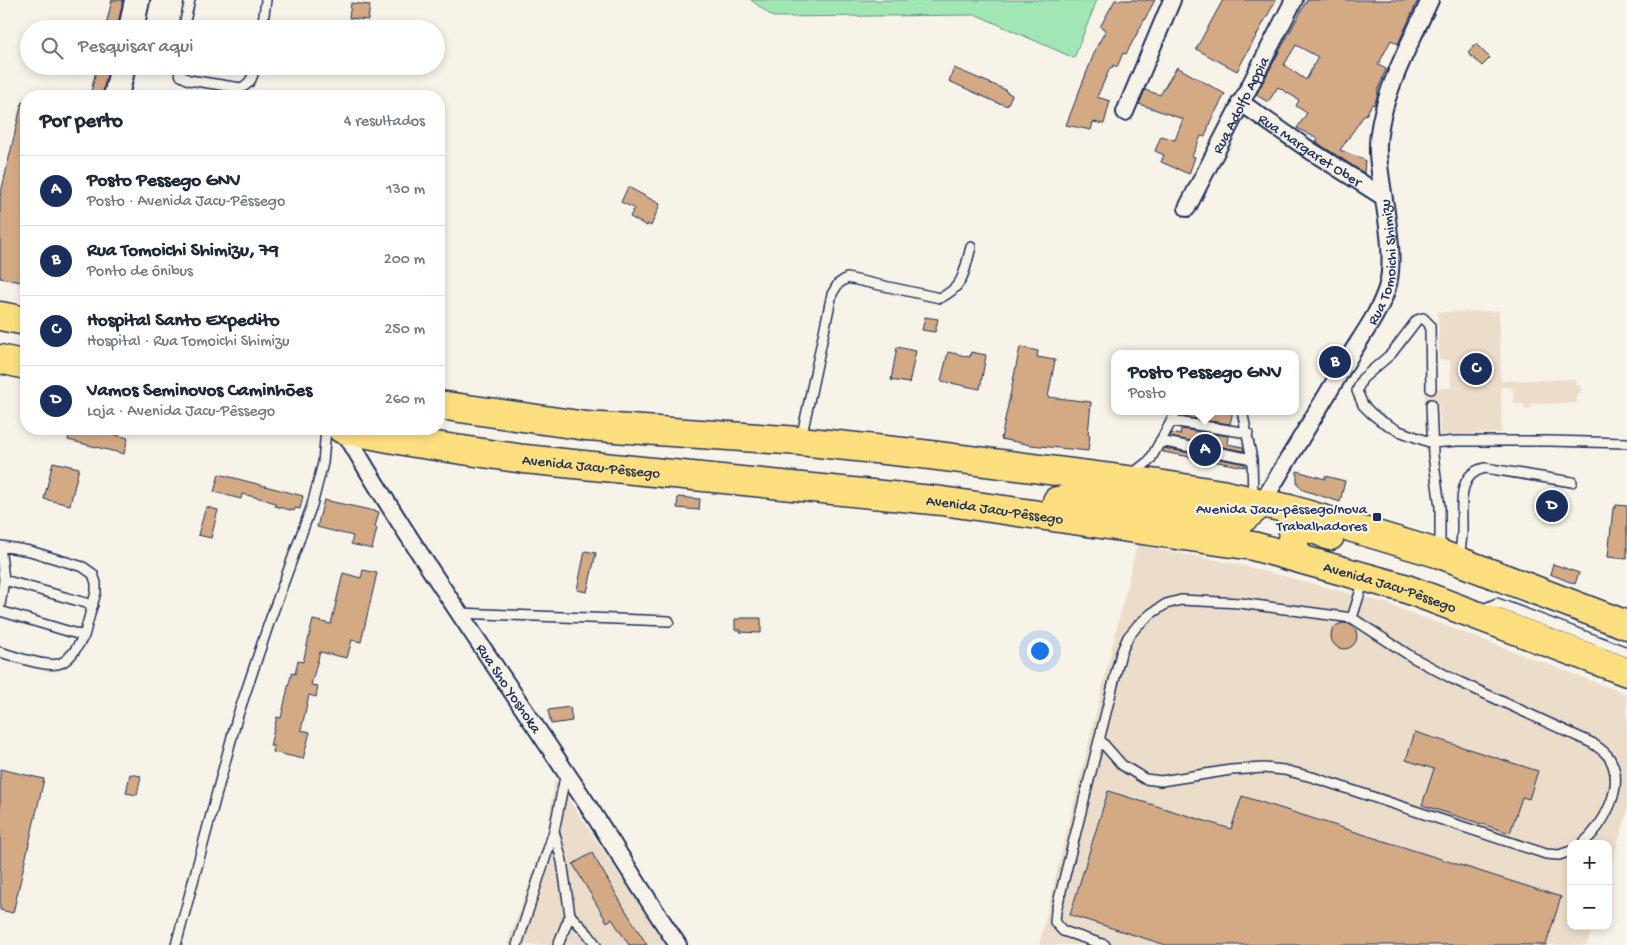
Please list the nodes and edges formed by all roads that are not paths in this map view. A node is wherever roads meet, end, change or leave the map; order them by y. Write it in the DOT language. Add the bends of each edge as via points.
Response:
graph roads {
  1 [pos="137,0"];
  2 [pos="190,0"];
  3 [pos="266,0"];
  4 [pos="1172,0"];
  5 [pos="1294,0"];
  6 [pos="1430,0"];
  7 [pos="133,20"];
  8 [pos="185,20"];
  9 [pos="263,20"];
  10 [pos="121,75"];
  11 [pos="181,75"];
  12 [pos="253,75"];
  13 [pos="117,90"];
  14 [pos="1240,102"];
  15 [pos="1125,112"];
  16 [pos="1382,196"];
  17 [pos="1187,208"];
  18 [pos="971,247"];
  19 [pos="0,316"];
  20 [pos="20,320"];
  21 [pos="20,356"];
  22 [pos="0,358"];
  23 [pos="20,363"];
  24 [pos="1431,389"];
  25 [pos="1431,404"];
  26 [pos="445,406"];
  27 [pos="1175,415"];
  28 [pos="1243,415"];
  29 [pos="1171,421"];
  30 [pos="1248,433"];
  31 [pos="325,435"];
  32 [pos="346,435"];
  33 [pos="374,435"];
  34 [pos="1160,440"];
  35 [pos="800,441"];
  36 [pos="1432,443"];
  37 [pos="1627,443"];
  38 [pos="1252,459"];
  39 [pos="1125,480"];
  40 [pos="1572,482"];
  41 [pos="1221,494"];
  42 [pos="1057,501"];
  43 [pos="1257,502"];
  44 [pos="972,505"];
  45 [pos="1,546"];
  46 [pos="1302,556"];
  47 [pos="1449,558"];
  48 [pos="1491,574"];
  49 [pos="1365,577"];
  50 [pos="4,580"];
  51 [pos="0,605"];
  52 [pos="93,605"];
  53 [pos="0,612"];
  54 [pos="458,613"];
  55 [pos="1471,614"];
  56 [pos="1352,618"];
  57 [pos="669,621"];
  58 [pos="1627,625"];
  59 [pos="84,636"];
  60 [pos="0,652"];
  61 [pos="1627,652"];
  62 [pos="1627,672"];
  63 [pos="1100,740"];
  64 [pos="566,772"];
  65 [pos="554,831"];
  66 [pos="1587,840"];
  67 [pos="1567,852"];
  68 [pos="570,915"];
  69 [pos="176,945"];
  70 [pos="517,945"];
  71 [pos="558,945"];
  72 [pos="596,945"];
  73 [pos="678,945"];
  74 [pos="1105,945"];
  1 -- 7 [label="main road"];
  2 -- 8 [label="lane"];
  3 -- 9 [label="lane"];
  4 -- 15 [label="street"];
  5 -- 14 [label="street, Rua Adolfo Appia"];
  6 -- 16 [label="street, Rua Tomoichi Shimizu" via="1401,62 1382,117 1378,152"];
  10 -- 13 [label="main road"];
  11 -- 12 [label="lane" via="189,80 241,88"];
  14 -- 16 [label="street, Rua Margaret Ober"];
  14 -- 17 [label="street, Rua Adolfo Appia"];
  16 -- 43 [label="street, Rua Tomoichi Shimizu" via="1391,260 1387,288 1366,329"];
  18 -- 35 [label="lane" via="961,281 953,292 940,298 847,278 838,284 832,294"];
  19 -- 20 [label="highway"];
  21 -- 22 [label="highway"];
  22 -- 23 [label="highway"];
  24 -- 36 [label="lane" via="1430,325 1423,318 1417,320 1391,354 1362,379 1357,391 1364,405 1381,422"];
  25 -- 36 [label="lane"];
  26 -- 35 [label="highway" via="586,426"];
  27 -- 29 [label="lane"];
  28 -- 30 [label="lane"];
  29 -- 30 [label="lane"];
  29 -- 34 [label="lane"];
  30 -- 38 [label="lane"];
  31 -- 69 [label="lane" via="323,463 310,513 236,718"];
  32 -- 54 [label="street, Rua Sho Yoshoka"];
  33 -- 44 [label="highway, Avenida Jacu-Pêssego" via="524,459"];
  34 -- 38 [label="lane"];
  34 -- 39 [label="lane" via="1150,460"];
  35 -- 39 [label="highway"];
  36 -- 37 [label="lane"];
  36 -- 47 [label="lane"];
  38 -- 43 [label="lane"];
  39 -- 41 [label="highway"];
  40 -- 47 [label="lane" via="1486,468 1476,470 1464,488 1462,533"];
  41 -- 42 [label="highway" via="1226,510 1219,517 1086,496"];
  41 -- 43 [label="highway"];
  42 -- 43 [label="highway" via="1107,506 1220,527 1232,527"];
  42 -- 44 [label="highway" via="1004,496"];
  43 -- 46 [label="highway" via="1281,540"];
  43 -- 47 [label="highway"];
  44 -- 46 [label="highway, Avenida Jacu-Pêssego" via="1254,546"];
  45 -- 50 [label="lane"];
  45 -- 52 [label="lane" via="83,567 93,574 96,583"];
  46 -- 48 [label="highway" via="1293,544 1294,534 1305,528 1461,578"];
  46 -- 49 [label="highway, Avenida Jacu-Pêssego"];
  47 -- 48 [label="highway"];
  48 -- 58 [label="highway"];
  49 -- 55 [label="highway, Avenida Jacu-Pêssego"];
  49 -- 56 [label="lane"];
  50 -- 51 [label="lane"];
  50 -- 52 [label="lane"];
  52 -- 59 [label="lane"];
  53 -- 59 [label="lane"];
  54 -- 57 [label="lane"];
  54 -- 64 [label="street, Rua Sho Yoshoka"];
  55 -- 61 [label="lane" via="1497,603"];
  55 -- 62 [label="highway, Avenida Jacu-Pêssego"];
  56 -- 63 [label="lane" via="1240,603 1181,600 1166,604 1128,637 1121,653"];
  56 -- 66 [label="lane" via="1453,679 1603,751 1610,759 1616,780 1600,824"];
  59 -- 60 [label="lane" via="61,663 47,664"];
  63 -- 67 [label="lane" via="1122,765 1146,779 1161,781 1245,768 1284,770 1546,854"];
  63 -- 74 [label="lane" via="1055,918 1063,931"];
  64 -- 65 [label="lane"];
  64 -- 73 [label="street, Rua Sho Yoshoka"];
  65 -- 68 [label="lane"];
  65 -- 70 [label="lane"];
  68 -- 71 [label="lane"];
  68 -- 72 [label="lane"];
}
